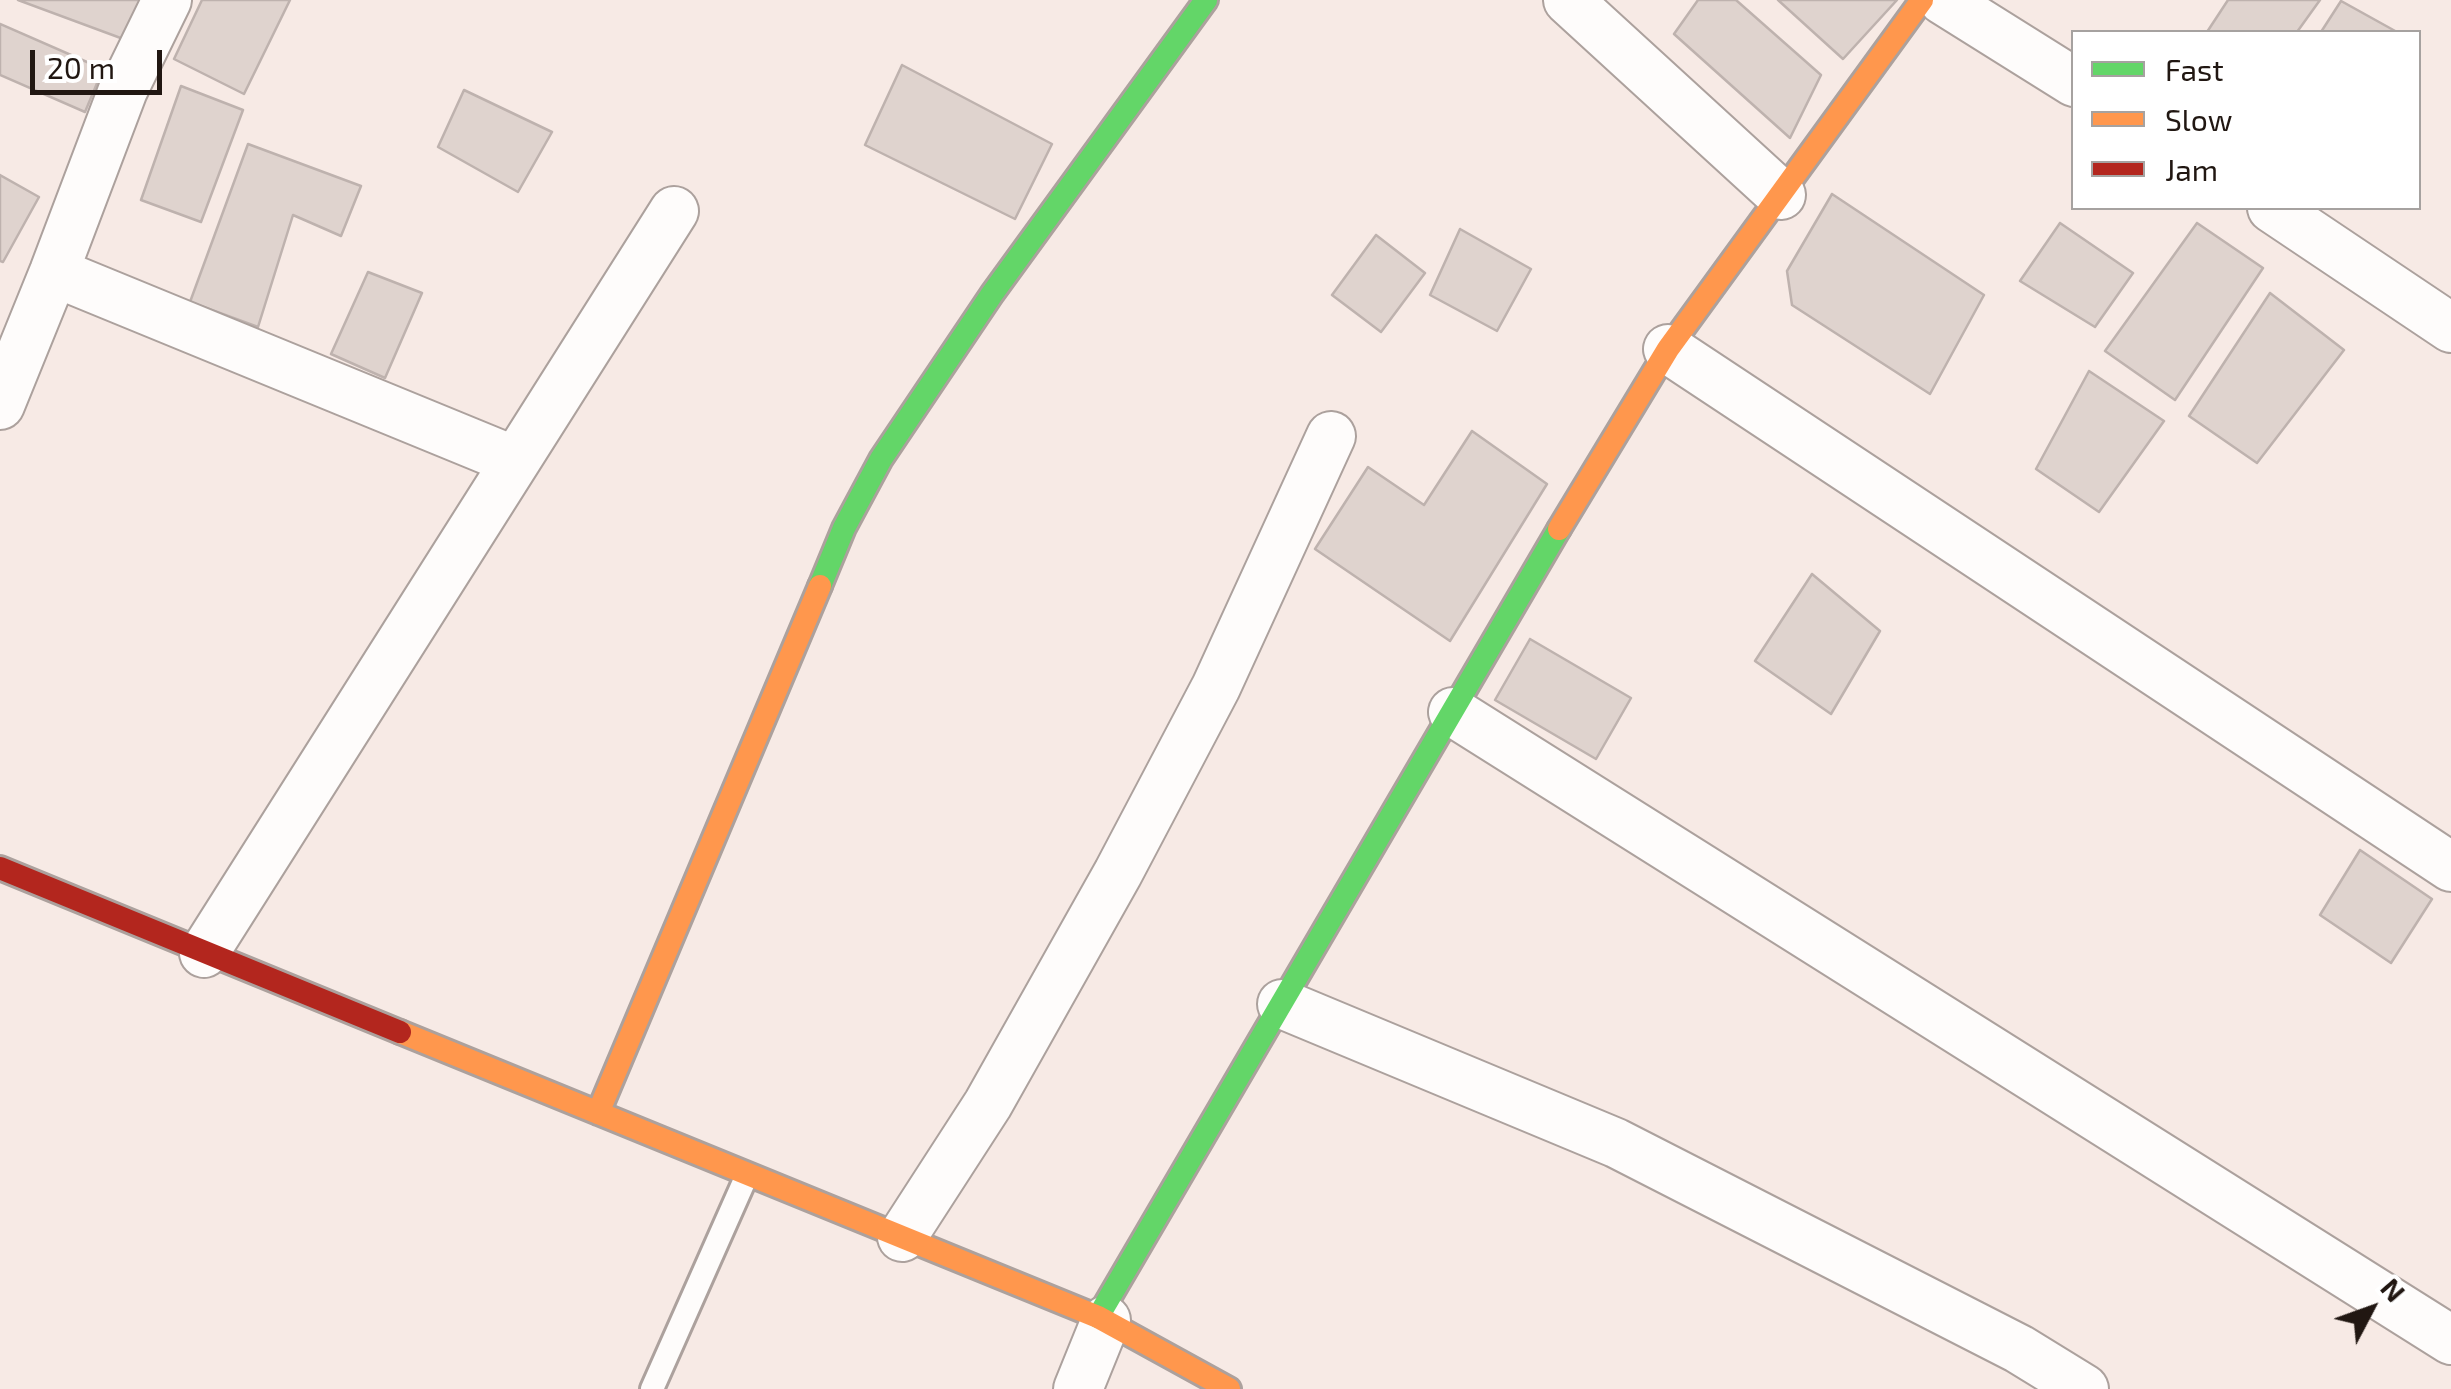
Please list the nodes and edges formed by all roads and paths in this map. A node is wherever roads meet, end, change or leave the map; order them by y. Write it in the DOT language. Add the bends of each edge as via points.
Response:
graph roads {
  1 [pos="168,0"];
  2 [pos="1206,0"];
  3 [pos="1568,0"];
  4 [pos="1922,0"];
  5 [pos="1943,0"];
  6 [pos="2071,80"];
  7 [pos="1781,195"];
  8 [pos="2275,210"];
  9 [pos="674,211"];
  10 [pos="54,272"];
  11 [pos="2451,328"];
  12 [pos="1668,349"];
  13 [pos="0,406"];
  14 [pos="1332,436"];
  15 [pos="514,461"];
  16 [pos="1453,712"];
  17 [pos="0,868"];
  18 [pos="2451,868"];
  19 [pos="204,953"];
  20 [pos="1282,1004"];
  21 [pos="598,1112"];
  22 [pos="747,1174"];
  23 [pos="902,1237"];
  24 [pos="1102,1319"];
  25 [pos="2451,1340"];
  26 [pos="652,1389"];
  27 [pos="1078,1389"];
  28 [pos="1230,1389"];
  29 [pos="2084,1389"];
  1 -- 10 [label="street" via="123,90"];
  2 -- 21 [label="street" via="881,459 844,528"];
  3 -- 7 [label="street"];
  4 -- 7 [label="street"];
  5 -- 6 [label="street"];
  7 -- 12 [label="street"];
  8 -- 11 [label="street"];
  9 -- 15 [label="street"];
  10 -- 13 [label="street"];
  10 -- 15 [label="street"];
  12 -- 16 [label="street"];
  12 -- 18 [label="street"];
  14 -- 23 [label="street" via="1216,687 1126,856 988,1104"];
  15 -- 19 [label="street"];
  16 -- 20 [label="street"];
  16 -- 25 [label="street"];
  17 -- 19 [label="street"];
  19 -- 21 [label="street"];
  20 -- 24 [label="street"];
  20 -- 29 [label="street" via="1616,1143 2019,1348"];
  21 -- 22 [label="street"];
  22 -- 23 [label="street"];
  22 -- 26 [label="lane"];
  23 -- 24 [label="street"];
  24 -- 27 [label="street"];
  24 -- 28 [label="street"];
}
